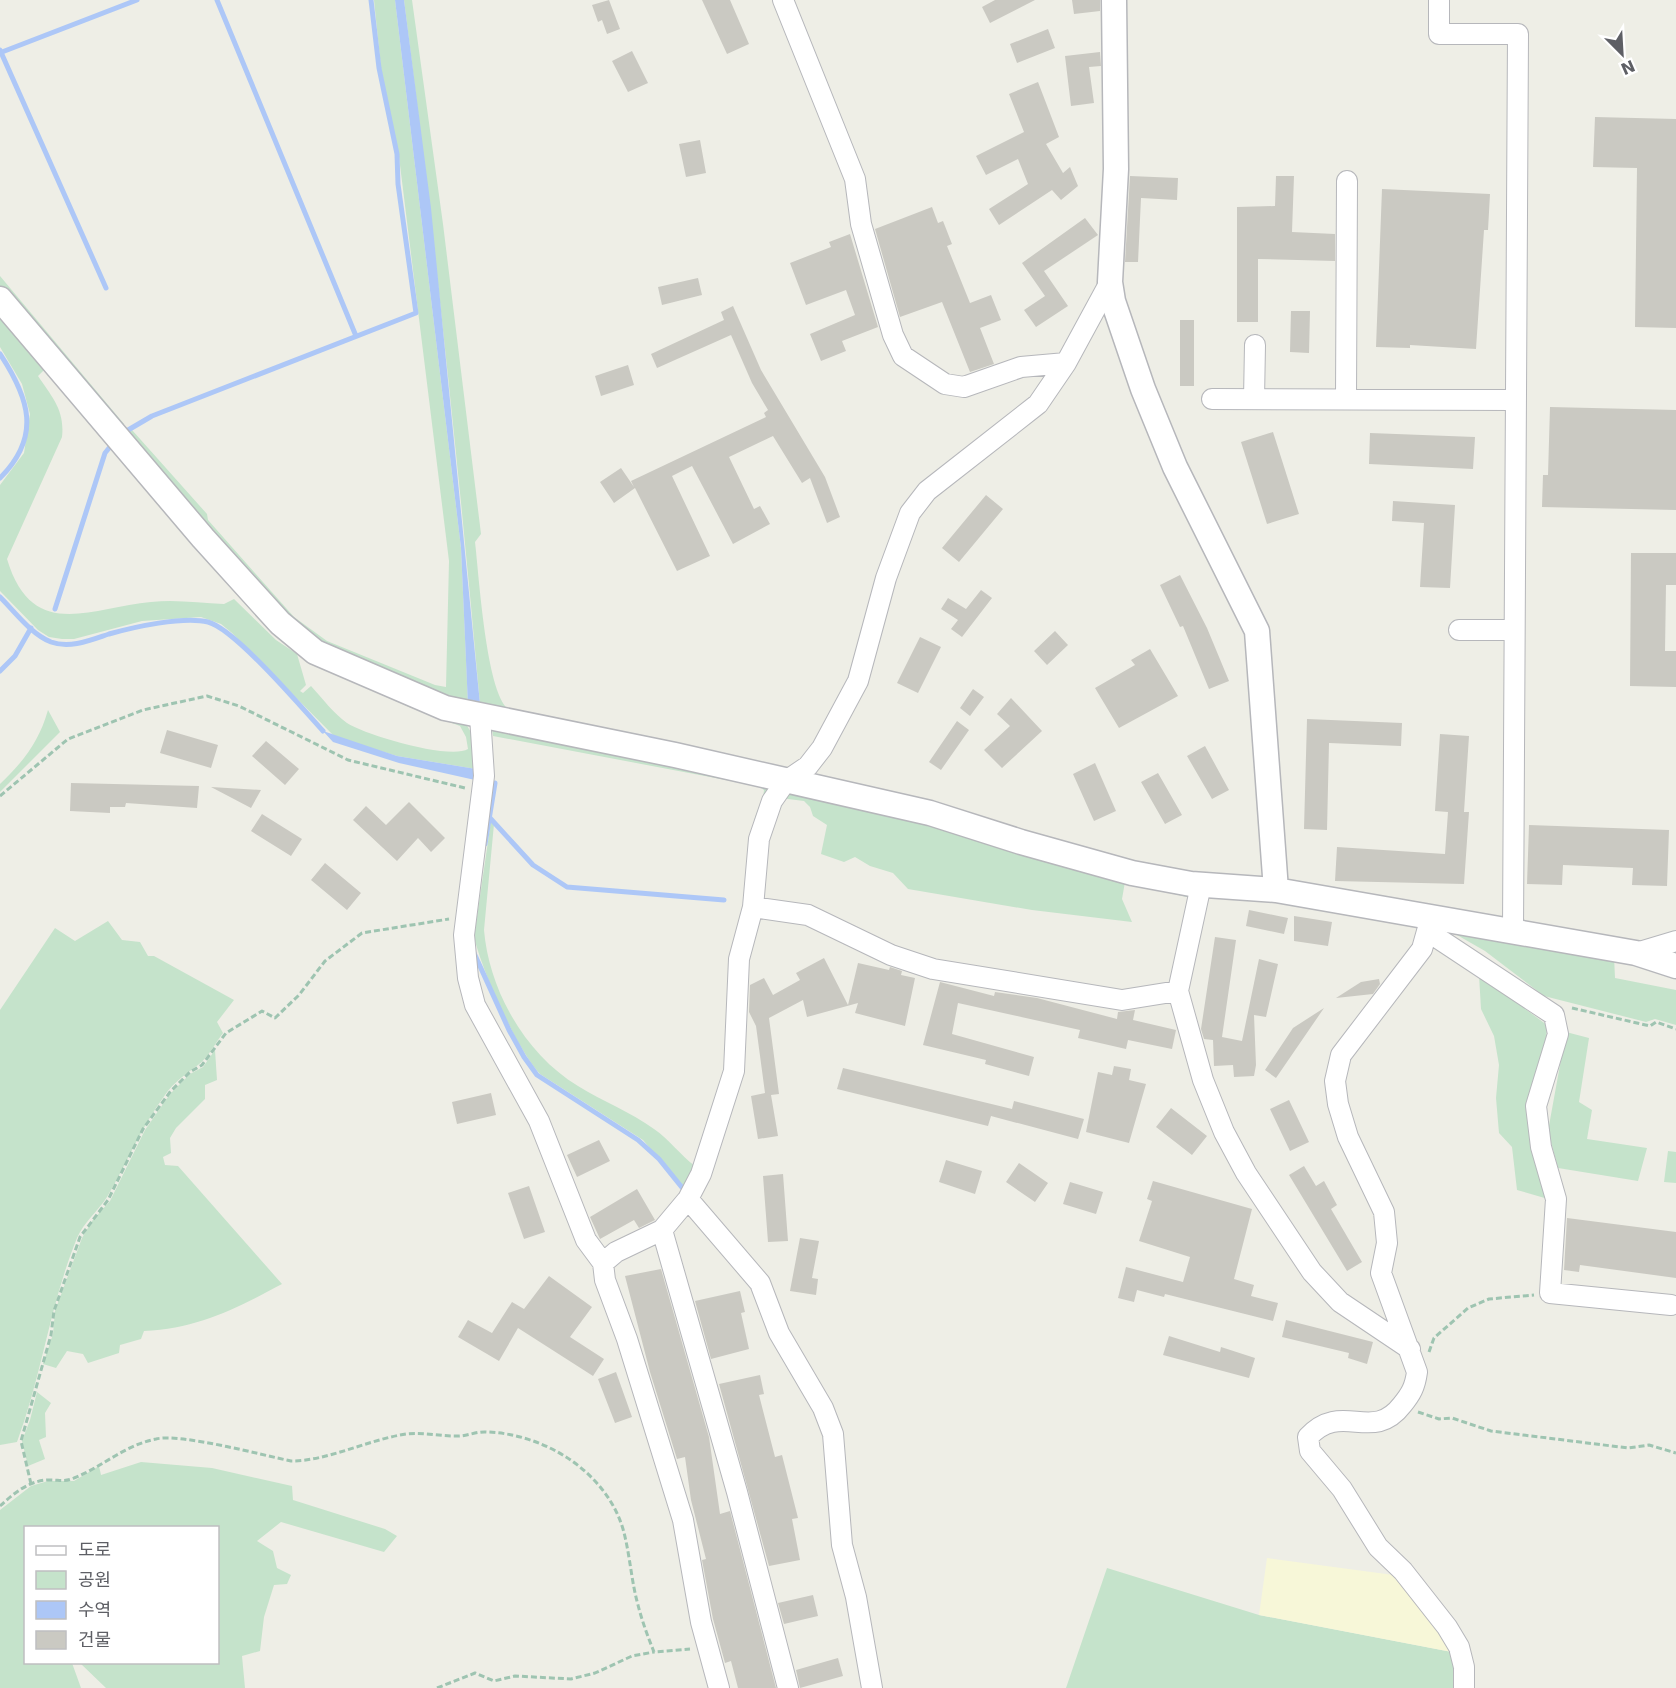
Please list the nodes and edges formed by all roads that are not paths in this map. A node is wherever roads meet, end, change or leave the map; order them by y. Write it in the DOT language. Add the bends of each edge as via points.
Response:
graph roads {
  1 [pos="783,0"];
  2 [pos="1114,0"];
  3 [pos="1439,0"];
  4 [pos="1347,181"];
  5 [pos="1110,282"];
  6 [pos="0,299"];
  7 [pos="1255,345"];
  8 [pos="1066,363"];
  9 [pos="1212,399"];
  10 [pos="1254,399"];
  11 [pos="1346,399"];
  12 [pos="1516,400"];
  13 [pos="1459,630"];
  14 [pos="1514,630"];
  15 [pos="480,716"];
  16 [pos="786,781"];
  17 [pos="1202,885"];
  18 [pos="1276,890"];
  19 [pos="753,907"];
  20 [pos="1429,924"];
  21 [pos="1513,931"];
  22 [pos="1676,941"];
  23 [pos="1636,953"];
  24 [pos="1676,966"];
  25 [pos="1178,991"];
  26 [pos="688,1199"];
  27 [pos="662,1230"];
  28 [pos="603,1263"];
  29 [pos="1671,1305"];
  30 [pos="1410,1349"];
  31 [pos="719,1688"];
  32 [pos="788,1688"];
  33 [pos="873,1688"];
  34 [pos="1464,1688"];
  1 -- 8 [label="street" via="855,179 861,224 893,335 903,356 945,384 964,387 1021,367"];
  2 -- 5 [label="street" via="1116,169"];
  3 -- 12 [label="street" via="1438,34 1518,34"];
  4 -- 11 [label="street"];
  5 -- 8 [label="street"];
  5 -- 18 [label="street" via="1143,388 1175,467 1257,631"];
  6 -- 15 [label="street" via="280,623 324,656 445,708"];
  7 -- 10 [label="street"];
  8 -- 16 [label="street" via="1038,404 927,491 910,513 886,578 858,681 822,748 808,766"];
  9 -- 10 [label="street"];
  10 -- 11 [label="street"];
  11 -- 12 [label="street"];
  12 -- 14 [label="street"];
  13 -- 14 [label="street"];
  14 -- 21 [label="street"];
  15 -- 16 [label="street"];
  15 -- 28 [label="street" via="484,776 464,935 468,978 475,1005 539,1121 586,1240"];
  16 -- 17 [label="street" via="930,813 1132,873"];
  16 -- 19 [label="street" via="772,801 759,839"];
  17 -- 18 [label="street"];
  17 -- 25 [label="street"];
  18 -- 20 [label="street"];
  19 -- 25 [label="street" via="808,915 891,955 933,969 1122,1000"];
  19 -- 26 [label="street" via="739,959 734,1071 701,1174"];
  20 -- 21 [label="street"];
  20 -- 29 [label="street" via="1554,1015 1558,1034 1536,1106 1541,1147 1556,1198 1550,1293"];
  20 -- 30 [label="street" via="1422,949 1341,1055 1335,1081 1348,1137 1384,1212 1387,1244 1381,1273"];
  21 -- 23 [label="street"];
  22 -- 23 [label="street"];
  23 -- 24 [label="street"];
  25 -- 30 [label="street" via="1203,1080 1246,1173 1312,1272 1340,1302"];
  26 -- 27 [label="street"];
  26 -- 33 [label="street" via="760,1283 779,1333 834,1434 842,1545"];
  27 -- 28 [label="street" via="616,1252"];
  27 -- 32 [label="street"];
  28 -- 31 [label="street" via="605,1280 683,1520 707,1647"];
  30 -- 34 [label="street" via="1417,1372 1414,1389 1392,1419 1378,1423 1334,1420 1319,1425 1308,1437 1310,1451 1342,1489 1378,1547 1403,1571 1447,1627 1459,1647"];
}
